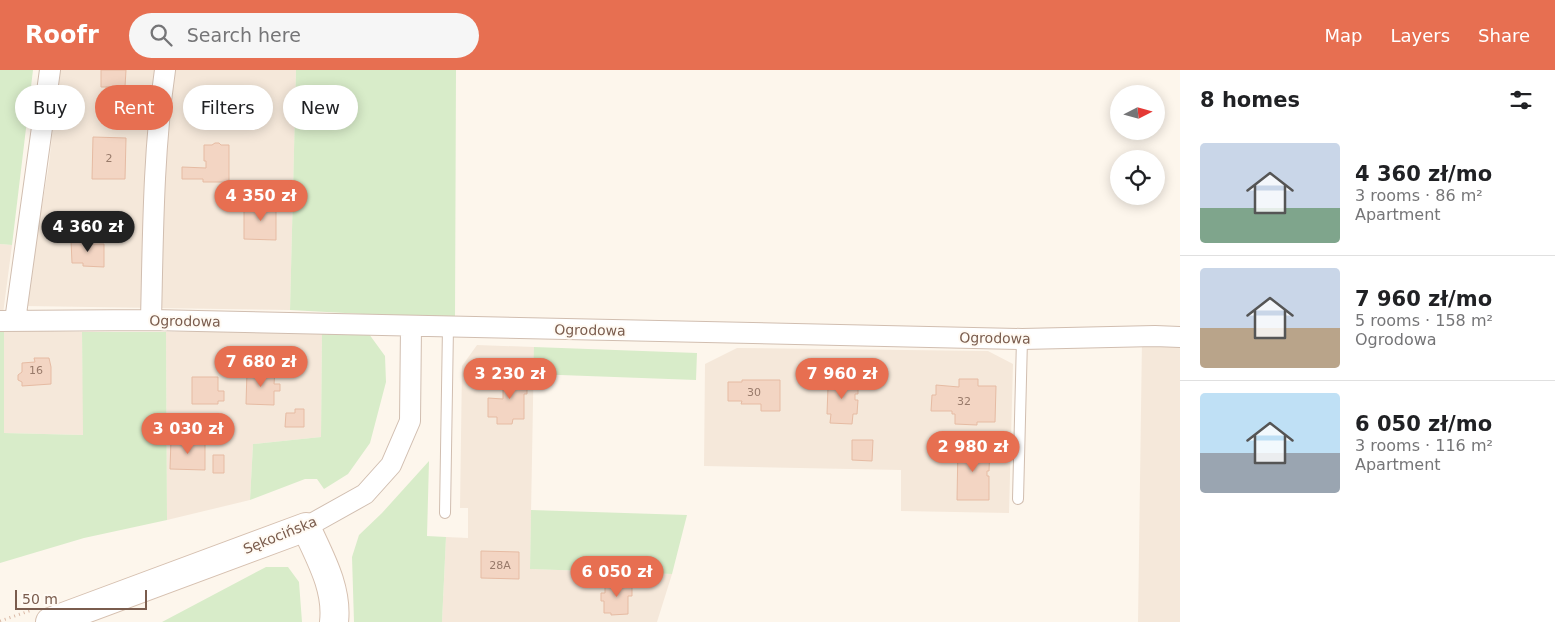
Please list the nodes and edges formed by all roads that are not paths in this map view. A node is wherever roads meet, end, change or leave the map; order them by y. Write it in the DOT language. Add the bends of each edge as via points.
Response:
graph roads {
  1 [pos="50,70"];
  2 [pos="165,70"];
  3 [pos="151,320"];
  4 [pos="8,321"];
  5 [pos="411,326"];
  6 [pos="448,327"];
  7 [pos="1180,337"];
  8 [pos="1022,339"];
  9 [pos="1018,499"];
  10 [pos="445,513"];
  11 [pos="306,527"];
  12 [pos="50,622"];
  13 [pos="334,622"];
  1 -- 4 [label="street"];
  2 -- 3 [label="street" via="155,155"];
  3 -- 4 [label="street, Ogrodowa"];
  3 -- 5 [label="street, Ogrodowa"];
  5 -- 6 [label="street, Ogrodowa"];
  5 -- 11 [label="street, Sękocińska" via="410,421 391,465 365,494"];
  6 -- 8 [label="street, Ogrodowa"];
  6 -- 10 [label="lane"];
  7 -- 8 [label="street, Ogrodowa"];
  8 -- 9 [label="lane"];
  11 -- 12 [label="street, Sękocińska"];
  11 -- 13 [label="street" via="329,578"];
}
